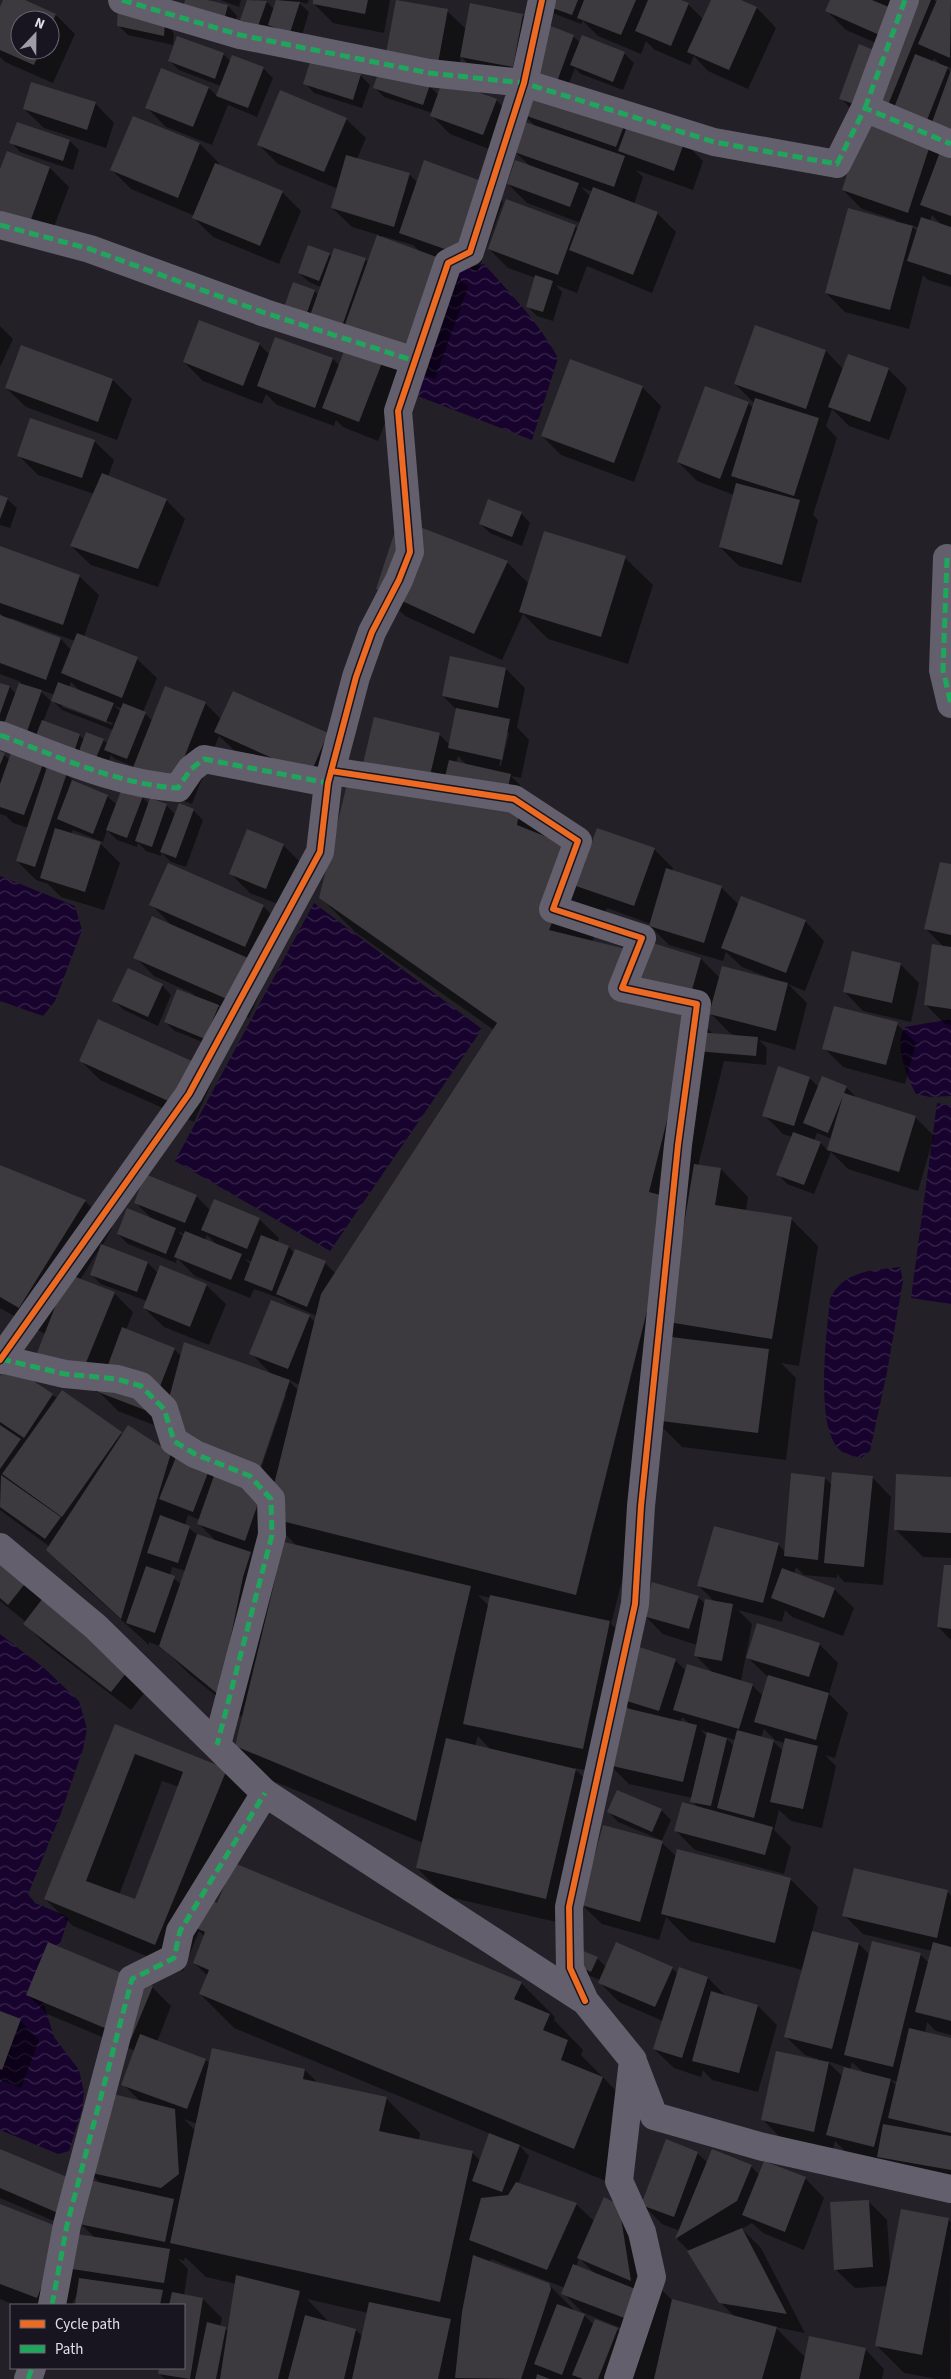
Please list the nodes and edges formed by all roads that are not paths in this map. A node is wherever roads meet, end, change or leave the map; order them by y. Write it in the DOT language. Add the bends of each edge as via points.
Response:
graph roads {
  1 [pos="122,0"];
  2 [pos="542,0"];
  3 [pos="905,0"];
  4 [pos="524,83"];
  5 [pos="865,108"];
  6 [pos="951,144"];
  7 [pos="0,225"];
  8 [pos="415,361"];
  9 [pos="947,558"];
  10 [pos="951,704"];
  11 [pos="0,735"];
  12 [pos="330,777"];
  13 [pos="1,1359"];
  14 [pos="0,1547"];
  15 [pos="217,1745"];
  16 [pos="265,1793"];
  17 [pos="585,2001"];
  18 [pos="633,2060"];
  19 [pos="951,2189"];
  20 [pos="52,2304"];
  21 [pos="618,2379"];
  1 -- 4 [label="street" via="250,37 429,72"];
  2 -- 4 [label="street"];
  3 -- 5 [label="street"];
  4 -- 5 [label="street" via="714,142 837,164"];
  4 -- 8 [label="street" via="470,252 448,263"];
  5 -- 6 [label="street"];
  7 -- 8 [label="street" via="90,249 265,313"];
  8 -- 12 [label="street" via="398,410 410,552 372,632 356,677"];
  9 -- 10 [label="street" via="943,670"];
  11 -- 12 [label="street" via="90,769 154,786 178,788 191,769 204,759"];
  12 -- 13 [label="street" via="320,852 190,1094"];
  12 -- 17 [label="street" via="514,800 578,841 553,910 642,938 622,988 697,1004 678,1145 641,1506 635,1604 570,1907 570,1968"];
  13 -- 15 [label="street" via="65,1374 117,1379 142,1386 164,1409 174,1441 195,1454 250,1476 271,1499 272,1535"];
  14 -- 15 [label="street" via="96,1626"];
  15 -- 16 [label="street"];
  16 -- 17 [label="street"];
  16 -- 20 [label="street" via="180,1931 174,1958 132,1979 67,2225"];
  17 -- 18 [label="street"];
  18 -- 19 [label="street" via="654,2116 763,2147"];
  18 -- 21 [label="street" via="619,2181 642,2232 652,2277"];
}
